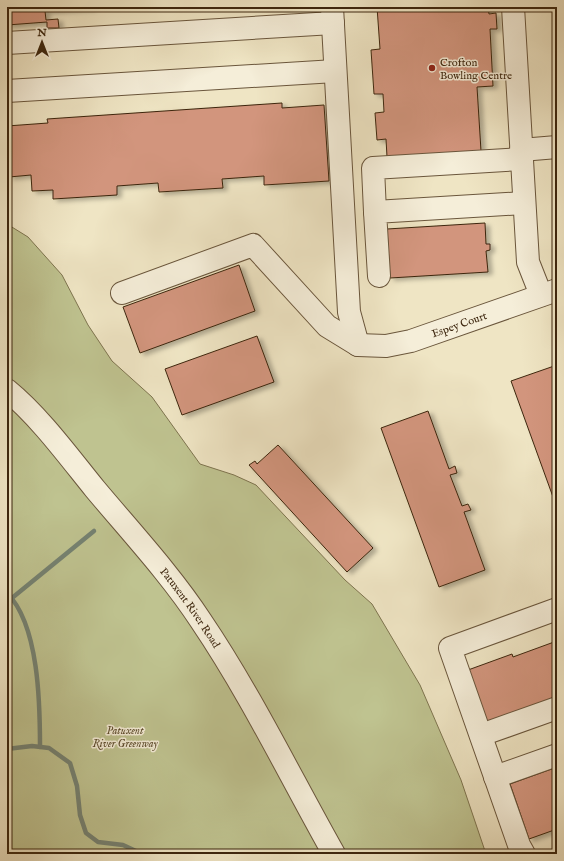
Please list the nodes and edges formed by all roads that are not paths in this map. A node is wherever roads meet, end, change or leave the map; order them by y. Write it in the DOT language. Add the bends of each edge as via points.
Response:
graph roads {
  1 [pos="513,7"];
  2 [pos="332,15"];
  3 [pos="7,43"];
  4 [pos="336,71"];
  5 [pos="7,91"];
  6 [pos="557,147"];
  7 [pos="522,154"];
  8 [pos="524,203"];
  9 [pos="375,212"];
  10 [pos="379,276"];
  11 [pos="122,293"];
  12 [pos="549,293"];
  13 [pos="358,345"];
  14 [pos="7,390"];
  15 [pos="557,609"];
  16 [pos="557,708"];
  17 [pos="480,735"];
  18 [pos="557,756"];
  19 [pos="495,777"];
  20 [pos="334,854"];
  21 [pos="524,854"];
  1 -- 7 [label="street"];
  2 -- 3 [label="street"];
  2 -- 4 [label="street"];
  4 -- 5 [label="street"];
  4 -- 13 [label="street" via="349,312"];
  6 -- 7 [label="street"];
  7 -- 8 [label="street"];
  7 -- 9 [label="street" via="373,168"];
  8 -- 9 [label="street"];
  8 -- 12 [label="street" via="528,262"];
  9 -- 10 [label="street"];
  11 -- 13 [label="street" via="253,245 327,326"];
  12 -- 13 [label="street, Espey Court" via="411,341 386,346"];
  14 -- 20 [label="street, Patuxent River Road" via="43,427 200,619 226,660"];
  15 -- 17 [label="street" via="450,648"];
  16 -- 17 [label="street"];
  17 -- 19 [label="street"];
  18 -- 19 [label="street"];
  19 -- 21 [label="street"];
}
